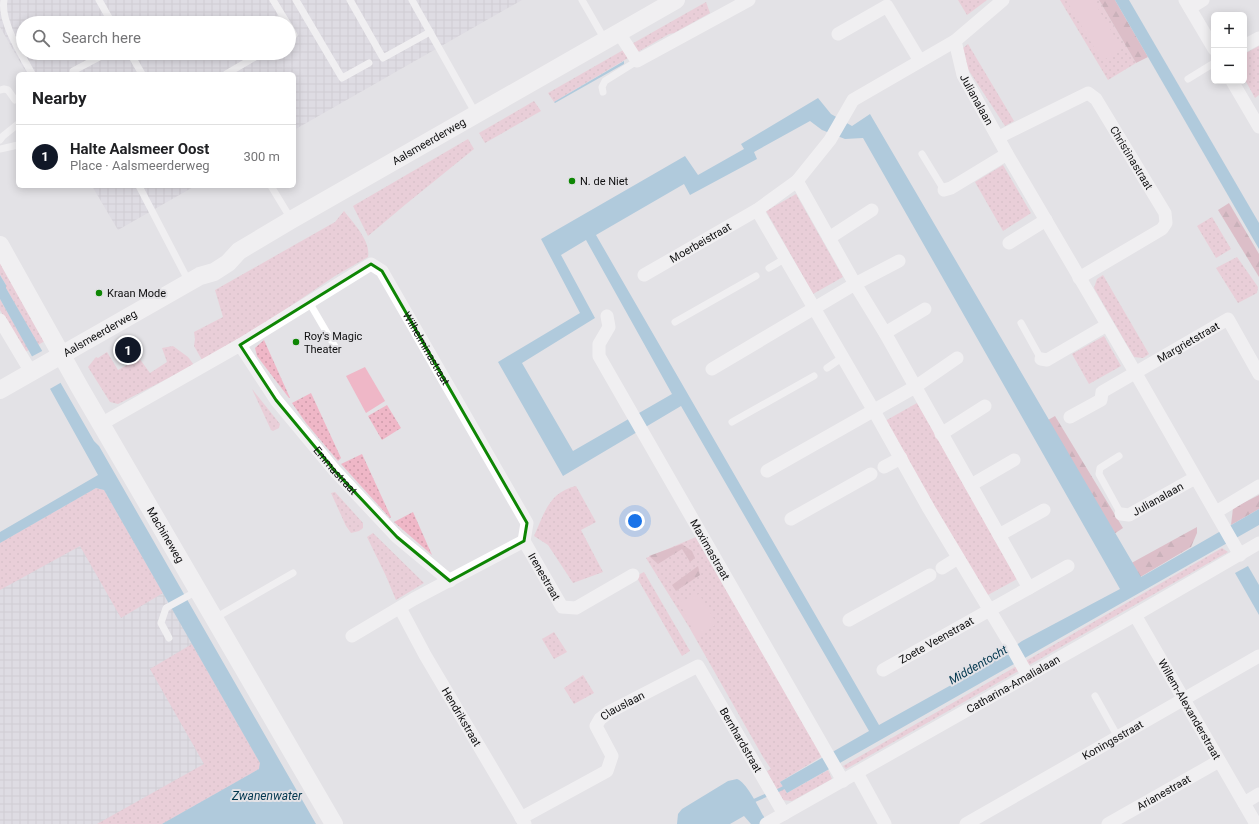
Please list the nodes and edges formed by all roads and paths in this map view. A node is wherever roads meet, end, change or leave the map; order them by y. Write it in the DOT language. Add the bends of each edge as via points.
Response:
graph roads {
  1 [pos="4,0"];
  2 [pos="99,0"];
  3 [pos="273,0"];
  4 [pos="296,0"];
  5 [pos="350,0"];
  6 [pos="582,0"];
  7 [pos="676,0"];
  8 [pos="749,0"];
  9 [pos="1003,0"];
  10 [pos="1203,0"];
  11 [pos="415,1"];
  12 [pos="735,3"];
  13 [pos="890,3"];
  14 [pos="1188,4"];
  15 [pos="108,16"];
  16 [pos="283,16"];
  17 [pos="430,32"];
  18 [pos="838,34"];
  19 [pos="612,36"];
  20 [pos="1259,38"];
  21 [pos="955,41"];
  22 [pos="1247,44"];
  23 [pos="16,45"];
  24 [pos="1213,48"];
  25 [pos="24,60"];
  26 [pos="94,60"];
  27 [pos="134,60"];
  28 [pos="250,60"];
  29 [pos="920,61"];
  30 [pos="637,62"];
  31 [pos="369,63"];
  32 [pos="1211,65"];
  33 [pos="31,72"];
  34 [pos="73,72"];
  35 [pos="141,72"];
  36 [pos="229,72"];
  37 [pos="1188,79"];
  38 [pos="1235,84"];
  39 [pos="0,90"];
  40 [pos="603,92"];
  41 [pos="15,100"];
  42 [pos="1254,107"];
  43 [pos="476,114"];
  44 [pos="16,126"];
  45 [pos="1259,127"];
  46 [pos="999,137"];
  47 [pos="0,140"];
  48 [pos="16,145"];
  49 [pos="0,149"];
  50 [pos="922,154"];
  51 [pos="1007,154"];
  52 [pos="797,181"];
  53 [pos="140,188"];
  54 [pos="272,188"];
  55 [pos="944,190"];
  56 [pos="758,210"];
  57 [pos="872,210"];
  58 [pos="291,220"];
  59 [pos="1046,220"];
  60 [pos="828,238"];
  61 [pos="1009,243"];
  62 [pos="0,245"];
  63 [pos="786,258"];
  64 [pos="899,261"];
  65 [pos="769,268"];
  66 [pos="644,275"];
  67 [pos="756,276"];
  68 [pos="1079,278"];
  69 [pos="195,279"];
  70 [pos="855,284"];
  71 [pos="310,302"];
  72 [pos="815,307"];
  73 [pos="925,309"];
  74 [pos="607,316"];
  75 [pos="0,320"];
  76 [pos="675,322"];
  77 [pos="1020,323"];
  78 [pos="1107,325"];
  79 [pos="885,333"];
  80 [pos="240,344"];
  81 [pos="337,350"];
  82 [pos="57,357"];
  83 [pos="843,357"];
  84 [pos="957,358"];
  85 [pos="1041,359"];
  86 [pos="827,368"];
  87 [pos="712,369"];
  88 [pos="32,371"];
  89 [pos="1135,372"];
  90 [pos="1259,374"];
  91 [pos="814,376"];
  92 [pos="915,387"];
  93 [pos="0,390"];
  94 [pos="985,406"];
  95 [pos="874,411"];
  96 [pos="1070,417"];
  97 [pos="732,422"];
  98 [pos="101,424"];
  99 [pos="941,434"];
  100 [pos="1119,456"];
  101 [pos="900,458"];
  102 [pos="1014,460"];
  103 [pos="884,467"];
  104 [pos="767,472"];
  105 [pos="871,474"];
  106 [pos="1195,478"];
  107 [pos="971,485"];
  108 [pos="1259,486"];
  109 [pos="1044,510"];
  110 [pos="1216,512"];
  111 [pos="1121,514"];
  112 [pos="791,519"];
  113 [pos="999,535"];
  114 [pos="524,540"];
  115 [pos="1259,543"];
  116 [pos="1237,550"];
  117 [pos="958,558"];
  118 [pos="1068,566"];
  119 [pos="942,568"];
  120 [pos="293,573"];
  121 [pos="633,575"];
  122 [pos="930,575"];
  123 [pos="450,581"];
  124 [pos="1028,588"];
  125 [pos="194,593"];
  126 [pos="400,608"];
  127 [pos="990,610"];
  128 [pos="1136,615"];
  129 [pos="214,619"];
  130 [pos="849,620"];
  131 [pos="352,636"];
  132 [pos="169,638"];
  133 [pos="1259,656"];
  134 [pos="698,666"];
  135 [pos="883,670"];
  136 [pos="1028,676"];
  137 [pos="1096,696"];
  138 [pos="1184,698"];
  139 [pos="1118,737"];
  140 [pos="1219,761"];
  141 [pos="857,773"];
  142 [pos="840,776"];
  143 [pos="1259,794"];
  144 [pos="1244,803"];
  145 [pos="784,814"];
  146 [pos="1128,819"];
  147 [pos="523,821"];
  148 [pos="768,823"];
  149 [pos="334,824"];
  150 [pos="885,824"];
  151 [pos="966,824"];
  152 [pos="1108,824"];
  153 [pos="1256,824"];
  1 -- 23 [label="lane" via="11,36"];
  2 -- 15 [label="lane"];
  3 -- 16 [label="lane"];
  4 -- 31 [label="lane" via="342,78"];
  5 -- 17 [label="lane" via="383,58"];
  6 -- 19 [label="lane"];
  7 -- 19 [label="street, Aalsmeerderweg"];
  8 -- 12 [label="street"];
  9 -- 21 [label="street"];
  10 -- 14 [label="street"];
  11 -- 17 [label="lane"];
  12 -- 30 [label="street"];
  13 -- 18 [label="street"];
  13 -- 29 [label="street"];
  14 -- 24 [label="street"];
  17 -- 43 [label="lane"];
  19 -- 30 [label="street"];
  19 -- 43 [label="street, Aalsmeerderweg"];
  20 -- 22 [label="street"];
  21 -- 29 [label="street"];
  21 -- 46 [label="street, Julianalaan" via="963,75"];
  25 -- 33 [label="lane"];
  26 -- 34 [label="lane"];
  27 -- 35 [label="lane"];
  28 -- 36 [label="lane"];
  29 -- 52 [label="street, Moerbeistraat" via="853,100 830,140"];
  30 -- 40 [label="lane" via="605,81"];
  32 -- 37 [label="lane"];
  38 -- 42 [label="street"];
  39 -- 41 [label="lane" via="8,90"];
  42 -- 45 [label="street"];
  43 -- 58 [label="street, Aalsmeerderweg"];
  44 -- 47 [label="lane"];
  46 -- 51 [label="street, Julianalaan"];
  46 -- 68 [label="street, Christinastraat" via="1088,93 1096,99 1165,213 1166,223 1162,230"];
  48 -- 49 [label="lane"];
  50 -- 55 [label="lane"];
  51 -- 55 [label="street"];
  51 -- 59 [label="street, Julianalaan"];
  52 -- 56 [label="street, Moerbeistraat"];
  52 -- 60 [label="street"];
  53 -- 69 [label="lane"];
  54 -- 58 [label="lane"];
  56 -- 63 [label="street"];
  56 -- 66 [label="street, Moerbeistraat"];
  57 -- 60 [label="street"];
  58 -- 69 [label="street, Aalsmeerderweg" via="239,251 222,256"];
  59 -- 61 [label="street"];
  59 -- 68 [label="street, Julianalaan"];
  60 -- 70 [label="street"];
  62 -- 82 [label="street, Machineweg"];
  63 -- 65 [label="lane"];
  63 -- 72 [label="street"];
  64 -- 70 [label="street"];
  67 -- 76 [label="lane"];
  68 -- 78 [label="street, Julianalaan"];
  69 -- 82 [label="street, Aalsmeerderweg"];
  70 -- 72 [label="street"];
  70 -- 79 [label="street"];
  71 -- 80 [label="street, Wilhelminastraat"];
  71 -- 81 [label="lane"];
  71 -- 114 [label="street, Wilhelminastraat" via="371,264 382,271 528,523"];
  72 -- 83 [label="street"];
  72 -- 87 [label="street"];
  73 -- 79 [label="street"];
  74 -- 142 [label="street, Maximastraat" via="609,327 599,344 599,356"];
  75 -- 88 [label="street"];
  77 -- 85 [label="lane"];
  78 -- 85 [label="street" via="1047,360"];
  78 -- 89 [label="street, Julianalaan"];
  79 -- 92 [label="street"];
  80 -- 98 [label="street, Wilhelminastraat"];
  80 -- 123 [label="street, Emmastraat" via="276,400 335,472 397,537"];
  82 -- 88 [label="street, Aalsmeerderweg"];
  82 -- 98 [label="street, Machineweg"];
  83 -- 86 [label="lane"];
  83 -- 95 [label="street"];
  84 -- 92 [label="street"];
  88 -- 93 [label="street, Aalsmeerderweg"];
  89 -- 90 [label="street, Margrietstraat" via="1228,319"];
  89 -- 96 [label="street" via="1102,392 1101,400"];
  89 -- 106 [label="street, Julianalaan"];
  91 -- 97 [label="lane"];
  92 -- 95 [label="street"];
  92 -- 99 [label="street"];
  94 -- 99 [label="street"];
  95 -- 101 [label="street"];
  95 -- 104 [label="street"];
  98 -- 125 [label="street, Machineweg"];
  99 -- 107 [label="street"];
  100 -- 111 [label="lane, Julianalaan" via="1100,468 1099,474"];
  101 -- 103 [label="street"];
  101 -- 117 [label="street"];
  102 -- 107 [label="street"];
  105 -- 112 [label="street"];
  106 -- 110 [label="street, Julianalaan"];
  106 -- 111 [label="street, Julianalaan" via="1129,515"];
  107 -- 113 [label="street"];
  108 -- 110 [label="street"];
  109 -- 113 [label="street"];
  110 -- 116 [label="street, Julianalaan"];
  113 -- 124 [label="street"];
  114 -- 121 [label="street, Irenestraat" via="562,607 576,608"];
  114 -- 123 [label="street"];
  115 -- 116 [label="street, Catharina-Amalialaan"];
  116 -- 128 [label="street, Catharina-Amalialaan"];
  117 -- 119 [label="street"];
  117 -- 127 [label="street"];
  118 -- 124 [label="street, Zoete Veenstraat"];
  120 -- 129 [label="lane"];
  122 -- 130 [label="street"];
  123 -- 126 [label="street"];
  124 -- 127 [label="street, Zoete Veenstraat"];
  125 -- 129 [label="street, Machineweg"];
  125 -- 132 [label="lane" via="166,608 162,623"];
  126 -- 131 [label="street"];
  126 -- 147 [label="street, Hendrikstraat"];
  127 -- 135 [label="street, Zoete Veenstraat"];
  127 -- 136 [label="street"];
  128 -- 136 [label="street, Catharina-Amalialaan"];
  128 -- 138 [label="street, Willem-Alexanderstraat"];
  129 -- 149 [label="street, Machineweg"];
  133 -- 138 [label="street, Koningsstraat"];
  134 -- 145 [label="street, Bernhardstraat"];
  134 -- 147 [label="street, Clauslaan" via="600,719 596,726 612,756 607,771"];
  136 -- 141 [label="street, Catharina-Amalialaan"];
  137 -- 139 [label="lane"];
  138 -- 139 [label="street, Koningsstraat"];
  138 -- 140 [label="street, Willem-Alexanderstraat"];
  139 -- 151 [label="street, Koningsstraat"];
  140 -- 144 [label="street, Willem-Alexanderstraat"];
  140 -- 146 [label="street, Arianestraat"];
  141 -- 142 [label="street, Catharina-Amalialaan"];
  141 -- 150 [label="street"];
  142 -- 145 [label="street, Catharina-Amalialaan"];
  143 -- 144 [label="street"];
  144 -- 153 [label="street, Willem-Alexanderstraat"];
  145 -- 148 [label="street, Catharina-Amalialaan"];
  146 -- 152 [label="street, Arianestraat"];
}
